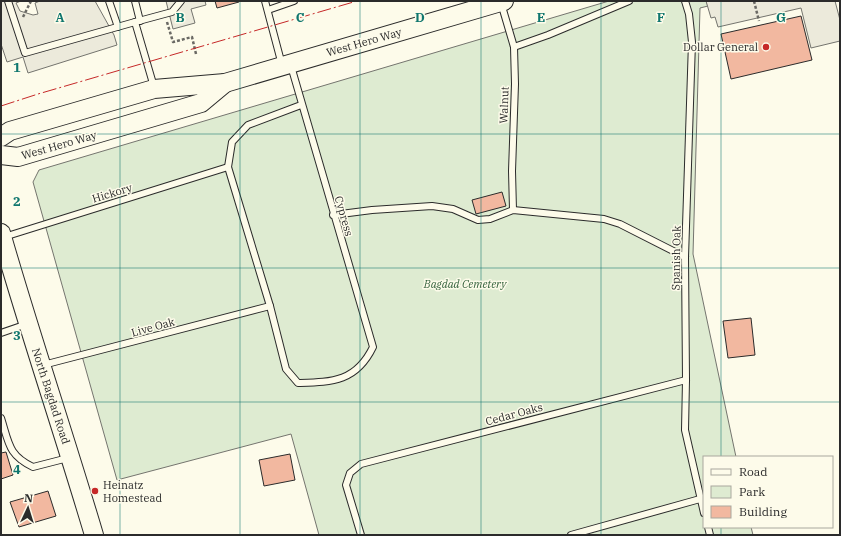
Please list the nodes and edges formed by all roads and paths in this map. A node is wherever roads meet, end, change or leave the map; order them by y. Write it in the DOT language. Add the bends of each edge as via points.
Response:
graph roads {
  1 [pos="8,1"];
  2 [pos="109,1"];
  3 [pos="135,1"];
  4 [pos="181,1"];
  5 [pos="265,1"];
  6 [pos="294,1"];
  7 [pos="502,1"];
  8 [pos="629,1"];
  9 [pos="685,1"];
  10 [pos="754,1"];
  11 [pos="268,10"];
  12 [pos="165,14"];
  13 [pos="759,21"];
  14 [pos="138,22"];
  15 [pos="118,26"];
  16 [pos="514,47"];
  17 [pos="196,54"];
  18 [pos="286,64"];
  19 [pos="225,82"];
  20 [pos="154,89"];
  21 [pos="301,105"];
  22 [pos="1,137"];
  23 [pos="1,155"];
  24 [pos="228,167"];
  25 [pos="513,210"];
  26 [pos="334,215"];
  27 [pos="2,235"];
  28 [pos="685,257"];
  29 [pos="270,306"];
  30 [pos="27,324"];
  31 [pos="1,333"];
  32 [pos="41,366"];
  33 [pos="686,380"];
  34 [pos="1,418"];
  35 [pos="71,457"];
  36 [pos="700,499"];
  37 [pos="703,510"];
  38 [pos="94,535"];
  39 [pos="361,535"];
  40 [pos="571,535"];
  1 -- 15 [label="lane" via="25,53"];
  2 -- 15 [label="lane"];
  3 -- 14 [label="lane"];
  4 -- 12 [label="lane" via="172,12"];
  5 -- 11 [label="lane, Cypress"];
  6 -- 11 [label="lane"];
  7 -- 16 [label="lane, Walnut"];
  7 -- 18 [label="main road, West Hero Way"];
  8 -- 16 [label="lane"];
  9 -- 28 [label="lane, Spanish Oak" via="692,42"];
  10 -- 13 [label="path"];
  11 -- 18 [label="lane, Cypress"];
  12 -- 14 [label="lane"];
  12 -- 17 [label="path" via="173,42 192,37"];
  14 -- 15 [label="lane"];
  14 -- 20 [label="lane"];
  16 -- 25 [label="lane, Walnut"];
  18 -- 19 [label="main road, West Hero Way"];
  18 -- 21 [label="lane, Cypress"];
  19 -- 20 [label="main road, West Hero Way"];
  19 -- 23 [label="main road, West Hero Way" via="201,103 18,157"];
  20 -- 22 [label="main road, West Hero Way" via="10,131"];
  21 -- 24 [label="lane" via="248,125 232,142"];
  21 -- 26 [label="lane, Cypress"];
  24 -- 27 [label="lane, Hickory"];
  24 -- 29 [label="lane"];
  25 -- 26 [label="lane" via="490,219 478,220 453,209 432,206"];
  25 -- 28 [label="lane" via="620,224"];
  26 -- 29 [label="lane, Cypress" via="373,348 369,356 357,370 331,382 298,383 286,368"];
  27 -- 30 [label="main road, North Bagdad Road"];
  28 -- 33 [label="lane, Spanish Oak"];
  29 -- 32 [label="lane, Live Oak"];
  30 -- 31 [label="lane"];
  30 -- 32 [label="main road, North Bagdad Road"];
  32 -- 35 [label="main road, North Bagdad Road"];
  33 -- 36 [label="lane, Spanish Oak" via="685,430"];
  33 -- 39 [label="lane, Cedar Oaks" via="361,464 350,473 346,485"];
  34 -- 35 [label="lane" via="13,453 21,461 33,467"];
  35 -- 38 [label="main road, North Bagdad Road"];
  36 -- 37 [label="lane, Spanish Oak"];
  36 -- 40 [label="lane"];
}
